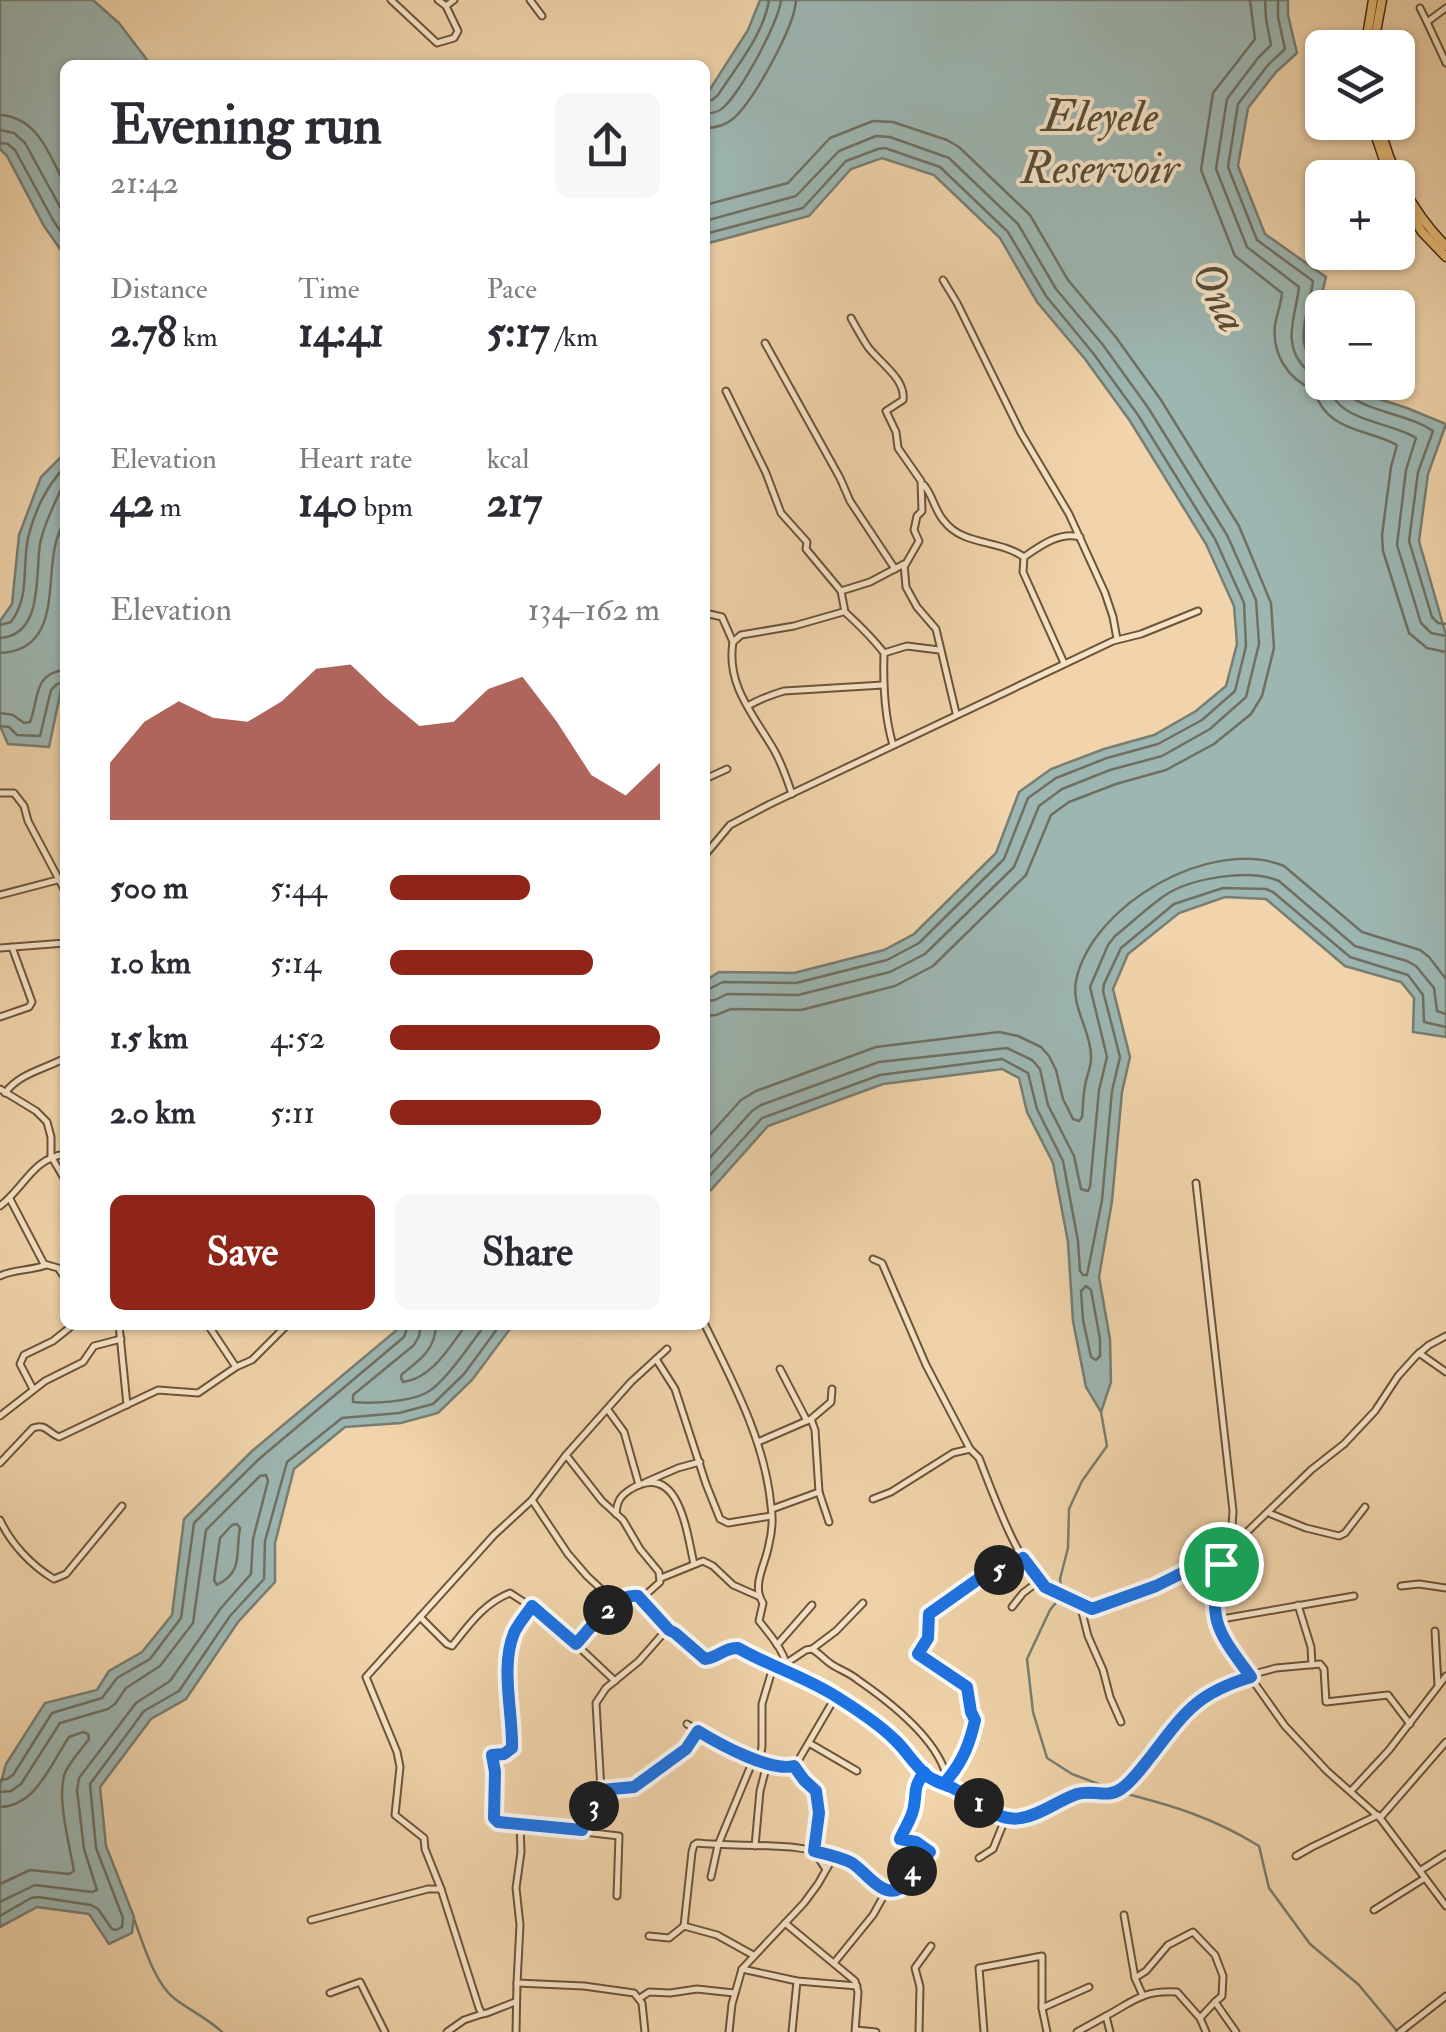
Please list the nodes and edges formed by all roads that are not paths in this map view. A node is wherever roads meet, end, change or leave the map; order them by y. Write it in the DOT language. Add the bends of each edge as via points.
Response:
graph roads {
  1 [pos="392,0"];
  2 [pos="438,0"];
  3 [pos="454,0"];
  4 [pos="530,0"];
  5 [pos="1373,0"];
  6 [pos="1382,0"];
  7 [pos="446,6"];
  8 [pos="1420,8"];
  9 [pos="1446,8"];
  10 [pos="542,16"];
  11 [pos="1427,22"];
  12 [pos="1368,30"];
  13 [pos="1376,30"];
  14 [pos="1446,63"];
  15 [pos="1384,140"];
  16 [pos="1415,221"];
  17 [pos="1446,246"];
  18 [pos="1446,257"];
  19 [pos="944,280"];
  20 [pos="851,318"];
  21 [pos="765,343"];
  22 [pos="726,391"];
  23 [pos="921,481"];
  24 [pos="1080,538"];
  25 [pos="1024,557"];
  26 [pos="904,567"];
  27 [pos="895,569"];
  28 [pos="841,592"];
  29 [pos="1198,611"];
  30 [pos="845,612"];
  31 [pos="710,614"];
  32 [pos="1117,639"];
  33 [pos="733,642"];
  34 [pos="940,650"];
  35 [pos="884,653"];
  36 [pos="1064,664"];
  37 [pos="884,685"];
  38 [pos="748,706"];
  39 [pos="956,714"];
  40 [pos="894,745"];
  41 [pos="727,769"];
  42 [pos="710,777"];
  43 [pos="0,793"];
  44 [pos="792,794"];
  45 [pos="710,848"];
  46 [pos="60,875"];
  47 [pos="60,879"];
  48 [pos="0,895"];
  49 [pos="60,943"];
  50 [pos="12,947"];
  51 [pos="0,948"];
  52 [pos="0,1018"];
  53 [pos="60,1061"];
  54 [pos="4,1092"];
  55 [pos="0,1103"];
  56 [pos="60,1155"];
  57 [pos="51,1156"];
  58 [pos="60,1171"];
  59 [pos="1196,1184"];
  60 [pos="10,1199"];
  61 [pos="0,1206"];
  62 [pos="872,1259"];
  63 [pos="46,1265"];
  64 [pos="60,1271"];
  65 [pos="0,1276"];
  66 [pos="66,1330"];
  67 [pos="120,1330"];
  68 [pos="211,1330"];
  69 [pos="282,1330"];
  70 [pos="707,1330"];
  71 [pos="1446,1336"];
  72 [pos="121,1339"];
  73 [pos="666,1349"];
  74 [pos="1419,1353"];
  75 [pos="656,1359"];
  76 [pos="236,1367"];
  77 [pos="780,1369"];
  78 [pos="1446,1372"];
  79 [pos="33,1389"];
  80 [pos="832,1389"];
  81 [pos="127,1404"];
  82 [pos="607,1409"];
  83 [pos="0,1416"];
  84 [pos="809,1420"];
  85 [pos="758,1442"];
  86 [pos="970,1449"];
  87 [pos="566,1456"];
  88 [pos="700,1462"];
  89 [pos="0,1463"];
  90 [pos="641,1484"];
  91 [pos="820,1492"];
  92 [pos="873,1498"];
  93 [pos="532,1500"];
  94 [pos="122,1506"];
  95 [pos="1365,1507"];
  96 [pos="771,1513"];
  97 [pos="1269,1513"];
  98 [pos="616,1514"];
  99 [pos="0,1520"];
  100 [pos="830,1522"];
  101 [pos="1023,1558"];
  102 [pos="1223,1562"];
  103 [pos="694,1564"];
  104 [pos="662,1578"];
  105 [pos="1039,1581"];
  106 [pos="1401,1586"];
  107 [pos="1446,1588"];
  108 [pos="758,1596"];
  109 [pos="1354,1596"];
  110 [pos="641,1599"];
  111 [pos="616,1603"];
  112 [pos="863,1603"];
  113 [pos="1080,1604"];
  114 [pos="1298,1604"];
  115 [pos="812,1605"];
  116 [pos="532,1606"];
  117 [pos="1012,1607"];
  118 [pos="419,1616"];
  119 [pos="1216,1620"];
  120 [pos="669,1630"];
  121 [pos="1435,1632"];
  122 [pos="576,1644"];
  123 [pos="777,1645"];
  124 [pos="812,1649"];
  125 [pos="787,1662"];
  126 [pos="1312,1665"];
  127 [pos="773,1667"];
  128 [pos="790,1674"];
  129 [pos="1251,1676"];
  130 [pos="1446,1676"];
  131 [pos="614,1681"];
  132 [pos="1438,1684"];
  133 [pos="836,1696"];
  134 [pos="1121,1722"];
  135 [pos="687,1724"];
  136 [pos="1410,1724"];
  137 [pos="698,1731"];
  138 [pos="809,1743"];
  139 [pos="1445,1746"];
  140 [pos="760,1761"];
  141 [pos="794,1766"];
  142 [pos="857,1771"];
  143 [pos="924,1772"];
  144 [pos="948,1783"];
  145 [pos="601,1790"];
  146 [pos="1351,1791"];
  147 [pos="1379,1816"];
  148 [pos="1006,1818"];
  149 [pos="520,1824"];
  150 [pos="582,1830"];
  151 [pos="718,1845"];
  152 [pos="754,1846"];
  153 [pos="814,1851"];
  154 [pos="1446,1854"];
  155 [pos="834,1856"];
  156 [pos="1296,1856"];
  157 [pos="979,1858"];
  158 [pos="826,1870"];
  159 [pos="1420,1870"];
  160 [pos="711,1877"];
  161 [pos="1426,1878"];
  162 [pos="441,1888"];
  163 [pos="887,1890"];
  164 [pos="617,1896"];
  165 [pos="1446,1906"];
  166 [pos="1374,1910"];
  167 [pos="1124,1914"];
  168 [pos="311,1920"];
  169 [pos="786,1923"];
  170 [pos="684,1926"];
  171 [pos="649,1936"];
  172 [pos="931,1946"];
  173 [pos="753,1955"];
  174 [pos="834,1962"];
  175 [pos="742,1970"];
  176 [pos="1135,1978"];
  177 [pos="797,1980"];
  178 [pos="517,1983"];
  179 [pos="858,1986"];
  180 [pos="1089,1987"];
  181 [pos="330,1993"];
  182 [pos="734,1993"];
  183 [pos="1143,1996"];
  184 [pos="1446,1996"];
  185 [pos="640,1998"];
  186 [pos="515,2002"];
  187 [pos="1214,2002"];
  188 [pos="1042,2008"];
  189 [pos="482,2014"];
  190 [pos="1106,2016"];
  191 [pos="1200,2018"];
  192 [pos="856,2031"];
  193 [pos="384,2032"];
  194 [pos="447,2032"];
  195 [pos="516,2032"];
  196 [pos="645,2032"];
  197 [pos="729,2032"];
  198 [pos="792,2032"];
  199 [pos="876,2032"];
  200 [pos="919,2032"];
  201 [pos="984,2032"];
  202 [pos="1047,2032"];
  203 [pos="1077,2032"];
  204 [pos="1110,2032"];
  205 [pos="1206,2032"];
  206 [pos="1236,2032"];
  207 [pos="1400,2032"];
  1 -- 7 [label="street" via="437,43 458,31"];
  2 -- 7 [label="street"];
  3 -- 7 [label="street"];
  4 -- 10 [label="street"];
  5 -- 12 [label="main road"];
  6 -- 13 [label="main road"];
  8 -- 11 [label="street"];
  9 -- 11 [label="street"];
  11 -- 14 [label="street"];
  15 -- 17 [label="main road" via="1415,209"];
  16 -- 18 [label="main road"];
  19 -- 24 [label="street"];
  20 -- 23 [label="street" via="902,386 905,398 886,411 900,451"];
  21 -- 27 [label="street" via="850,501"];
  22 -- 28 [label="street" via="781,513"];
  23 -- 25 [label="street" via="959,536"];
  23 -- 26 [label="street" via="922,511 914,530 919,541"];
  24 -- 25 [label="street" via="1063,536"];
  24 -- 32 [label="street"];
  25 -- 36 [label="street" via="1023,572"];
  26 -- 27 [label="street"];
  26 -- 34 [label="street" via="906,587 936,629"];
  27 -- 28 [label="street"];
  28 -- 30 [label="street"];
  29 -- 32 [label="street"];
  30 -- 33 [label="street"];
  30 -- 35 [label="street"];
  31 -- 33 [label="street" via="722,617"];
  32 -- 36 [label="street"];
  33 -- 38 [label="street" via="732,668"];
  34 -- 35 [label="street" via="907,646"];
  34 -- 39 [label="street"];
  35 -- 37 [label="street"];
  36 -- 39 [label="street"];
  37 -- 38 [label="street" via="784,691"];
  37 -- 40 [label="street"];
  38 -- 44 [label="street"];
  39 -- 40 [label="street"];
  40 -- 44 [label="street"];
  41 -- 42 [label="street"];
  43 -- 46 [label="street" via="14,794 24,806"];
  44 -- 45 [label="street" via="735,822"];
  47 -- 48 [label="street"];
  49 -- 50 [label="street"];
  50 -- 51 [label="street"];
  50 -- 52 [label="street" via="32,1002"];
  53 -- 54 [label="street" via="18,1078"];
  54 -- 55 [label="street"];
  54 -- 57 [label="street" via="47,1122"];
  56 -- 57 [label="street"];
  57 -- 58 [label="street"];
  57 -- 60 [label="street"];
  59 -- 102 [label="street" via="1233,1511"];
  60 -- 61 [label="street"];
  60 -- 63 [label="street"];
  62 -- 86 [label="street" via="882,1263"];
  63 -- 64 [label="street"];
  63 -- 65 [label="street"];
  66 -- 79 [label="street" via="20,1359"];
  67 -- 72 [label="street"];
  68 -- 76 [label="street"];
  69 -- 76 [label="street"];
  70 -- 85 [label="street"];
  71 -- 74 [label="street"];
  72 -- 79 [label="street" via="94,1346 83,1362"];
  72 -- 81 [label="street"];
  73 -- 75 [label="street"];
  74 -- 78 [label="street"];
  74 -- 97 [label="street" via="1375,1411"];
  75 -- 82 [label="street"];
  75 -- 88 [label="street" via="675,1389"];
  76 -- 81 [label="street" via="198,1393 158,1390"];
  77 -- 84 [label="street"];
  79 -- 83 [label="street"];
  80 -- 84 [label="street" via="830,1402"];
  81 -- 89 [label="street" via="59,1437 44,1426 34,1428"];
  82 -- 87 [label="street"];
  82 -- 90 [label="street" via="624,1432"];
  84 -- 85 [label="street"];
  84 -- 91 [label="street"];
  85 -- 96 [label="street"];
  86 -- 92 [label="street"];
  86 -- 101 [label="street"];
  87 -- 93 [label="street"];
  87 -- 98 [label="street"];
  88 -- 90 [label="street"];
  88 -- 96 [label="street" via="720,1519"];
  90 -- 98 [label="street" via="618,1501"];
  90 -- 103 [label="street" via="657,1484 678,1501"];
  91 -- 96 [label="street"];
  91 -- 100 [label="street"];
  93 -- 111 [label="street" via="568,1554"];
  93 -- 118 [label="street"];
  94 -- 99 [label="street" via="66,1574 54,1579 11,1540"];
  95 -- 97 [label="street" via="1339,1536"];
  96 -- 108 [label="street"];
  97 -- 102 [label="street"];
  98 -- 104 [label="street"];
  101 -- 105 [label="street"];
  101 -- 144 [label="street" via="929,1614 928,1638 918,1654 967,1687 975,1720"];
  102 -- 113 [label="street" via="1204,1562 1102,1607"];
  102 -- 119 [label="street"];
  103 -- 104 [label="street"];
  103 -- 108 [label="street" via="707,1562"];
  104 -- 110 [label="street"];
  105 -- 113 [label="street"];
  105 -- 117 [label="street"];
  106 -- 107 [label="street"];
  108 -- 123 [label="street" via="759,1620"];
  109 -- 114 [label="street"];
  110 -- 111 [label="street" via="633,1594"];
  110 -- 120 [label="street"];
  111 -- 122 [label="street"];
  112 -- 124 [label="street"];
  113 -- 134 [label="street"];
  114 -- 119 [label="street"];
  114 -- 126 [label="street"];
  115 -- 123 [label="street"];
  116 -- 118 [label="street" via="513,1594 500,1596 452,1646"];
  116 -- 122 [label="street"];
  116 -- 149 [label="street" via="512,1639 512,1748 492,1755 494,1818"];
  118 -- 162 [label="street" via="366,1677 397,1752 395,1814 424,1838"];
  119 -- 129 [label="street"];
  120 -- 127 [label="street" via="705,1659 738,1648"];
  120 -- 131 [label="street"];
  121 -- 132 [label="street"];
  122 -- 131 [label="street"];
  123 -- 125 [label="street"];
  124 -- 125 [label="street"];
  124 -- 144 [label="street" via="909,1722 940,1761"];
  125 -- 128 [label="street"];
  126 -- 129 [label="street"];
  126 -- 136 [label="street" via="1323,1666 1326,1702 1388,1695"];
  127 -- 128 [label="street"];
  127 -- 140 [label="street" via="762,1704"];
  128 -- 133 [label="street"];
  129 -- 146 [label="street" via="1286,1726"];
  129 -- 148 [label="street" via="1190,1707 1117,1792 1081,1792"];
  130 -- 132 [label="street"];
  131 -- 145 [label="street" via="595,1706"];
  132 -- 136 [label="street"];
  133 -- 138 [label="street"];
  133 -- 143 [label="street" via="886,1731"];
  135 -- 137 [label="street"];
  136 -- 146 [label="street"];
  137 -- 140 [label="street"];
  137 -- 145 [label="street" via="686,1749 634,1787"];
  138 -- 141 [label="street"];
  138 -- 142 [label="street"];
  139 -- 147 [label="street"];
  140 -- 141 [label="street"];
  140 -- 151 [label="street"];
  140 -- 152 [label="street"];
  141 -- 153 [label="street" via="816,1791"];
  143 -- 144 [label="street"];
  143 -- 163 [label="street" via="900,1839 930,1852 901,1888"];
  144 -- 148 [label="street"];
  145 -- 150 [label="street"];
  146 -- 147 [label="street"];
  147 -- 156 [label="street"];
  147 -- 159 [label="street"];
  148 -- 157 [label="street" via="993,1849"];
  149 -- 150 [label="street"];
  149 -- 178 [label="street"];
  150 -- 164 [label="street" via="619,1836"];
  151 -- 152 [label="street"];
  151 -- 160 [label="street"];
  151 -- 170 [label="street" via="694,1845"];
  152 -- 153 [label="street"];
  153 -- 155 [label="street"];
  153 -- 158 [label="street"];
  154 -- 159 [label="street"];
  155 -- 158 [label="street"];
  155 -- 163 [label="street"];
  158 -- 169 [label="street"];
  159 -- 161 [label="street"];
  161 -- 165 [label="street"];
  161 -- 166 [label="street"];
  162 -- 168 [label="street"];
  162 -- 189 [label="street"];
  163 -- 174 [label="street"];
  167 -- 176 [label="street"];
  169 -- 173 [label="street"];
  169 -- 174 [label="street"];
  170 -- 171 [label="street" via="669,1938"];
  170 -- 173 [label="street"];
  172 -- 200 [label="street" via="915,1968"];
  173 -- 175 [label="street"];
  174 -- 179 [label="street"];
  175 -- 177 [label="street"];
  175 -- 182 [label="street"];
  176 -- 183 [label="street"];
  176 -- 187 [label="street" via="1168,1945 1193,1932 1215,1954 1222,1976 1222,1996"];
  177 -- 179 [label="street"];
  177 -- 198 [label="street"];
  178 -- 185 [label="street" via="584,1986"];
  178 -- 186 [label="street"];
  179 -- 192 [label="street"];
  180 -- 188 [label="street"];
  181 -- 193 [label="street" via="360,1982"];
  182 -- 185 [label="street" via="697,1989"];
  182 -- 197 [label="street"];
  183 -- 190 [label="street"];
  183 -- 191 [label="street" via="1177,1992"];
  184 -- 207 [label="street"];
  185 -- 196 [label="street"];
  186 -- 189 [label="street"];
  186 -- 195 [label="street"];
  187 -- 191 [label="street"];
  187 -- 206 [label="street"];
  188 -- 201 [label="street" via="1042,1956 978,1968"];
  188 -- 202 [label="street"];
  189 -- 194 [label="street"];
  190 -- 203 [label="street"];
  190 -- 204 [label="street"];
  191 -- 205 [label="street"];
  192 -- 199 [label="street"];
}
